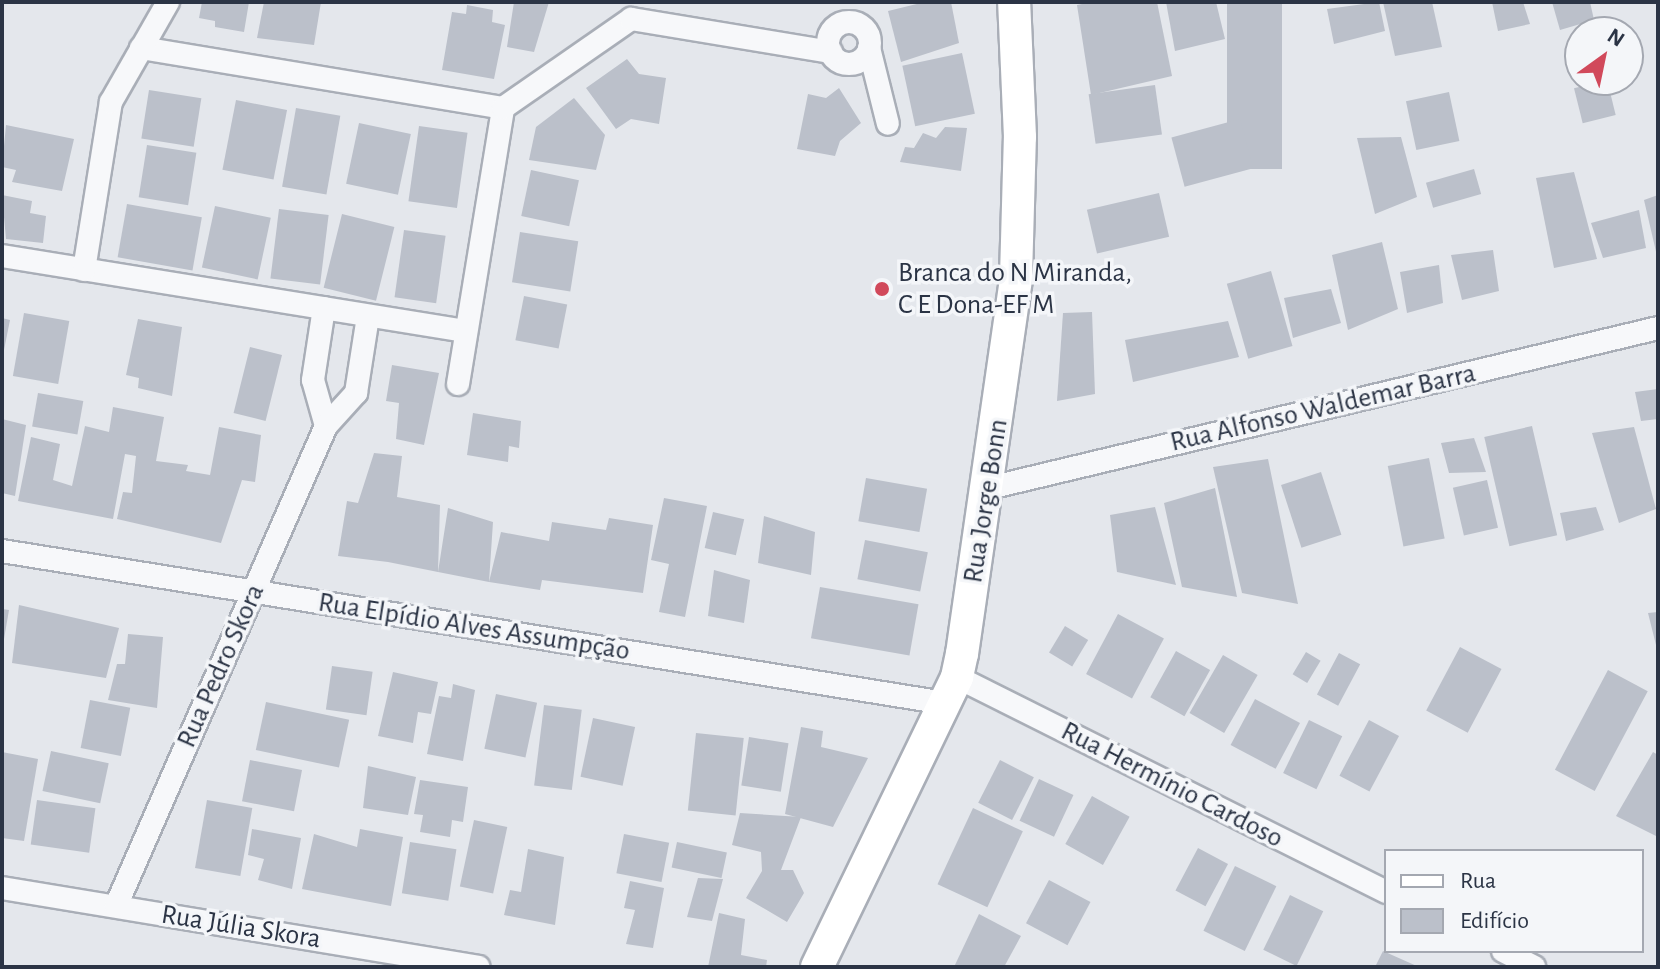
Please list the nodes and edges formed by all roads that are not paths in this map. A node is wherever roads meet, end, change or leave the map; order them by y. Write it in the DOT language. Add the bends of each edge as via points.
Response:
graph roads {
  1 [pos="168,2"];
  2 [pos="854,2"];
  3 [pos="1014,2"];
  4 [pos="629,10"];
  5 [pos="860,25"];
  6 [pos="141,48"];
  7 [pos="869,48"];
  8 [pos="831,52"];
  9 [pos="503,108"];
  10 [pos="888,124"];
  11 [pos="2,256"];
  12 [pos="84,270"];
  13 [pos="324,308"];
  14 [pos="368,316"];
  15 [pos="1658,328"];
  16 [pos="466,331"];
  17 [pos="458,384"];
  18 [pos="326,426"];
  19 [pos="989,488"];
  20 [pos="2,551"];
  21 [pos="253,591"];
  22 [pos="951,690"];
  23 [pos="2,888"];
  24 [pos="1384,891"];
  25 [pos="116,906"];
  26 [pos="1507,953"];
  27 [pos="479,967"];
  28 [pos="817,967"];
  29 [pos="1534,967"];
  1 -- 6 [label="street"];
  2 -- 5 [label="street"];
  3 -- 19 [label="street, Rua Jorge Bonn" via="1020,137 1016,277"];
  4 -- 8 [label="street"];
  4 -- 9 [label="street"];
  5 -- 7 [label="street" via="868,34"];
  5 -- 8 [label="street" via="847,22 835,28 829,39"];
  6 -- 9 [label="street"];
  6 -- 12 [label="street" via="111,102"];
  7 -- 8 [label="street" via="855,63 841,62"];
  7 -- 10 [label="street"];
  9 -- 16 [label="street"];
  11 -- 12 [label="street"];
  12 -- 13 [label="street"];
  13 -- 14 [label="street"];
  13 -- 18 [label="street" via="313,380"];
  14 -- 16 [label="street"];
  14 -- 18 [label="street, Rua Pedro Skora" via="356,393"];
  15 -- 19 [label="street, Rua Alfonso Waldemar Barra"];
  16 -- 17 [label="street"];
  18 -- 21 [label="street, Rua Pedro Skora"];
  19 -- 22 [label="street, Rua Jorge Bonn"];
  20 -- 21 [label="street, Rua Elpídio Alves Assumpção"];
  21 -- 22 [label="street, Rua Elpídio Alves Assumpção"];
  21 -- 25 [label="street, Rua Pedro Skora"];
  22 -- 24 [label="street, Rua Hermínio Cardoso"];
  22 -- 28 [label="street, Rua Jorge Bonn"];
  23 -- 25 [label="street, Rua Júlia Skora"];
  25 -- 27 [label="street, Rua Júlia Skora"];
  26 -- 29 [label="street"];
}
